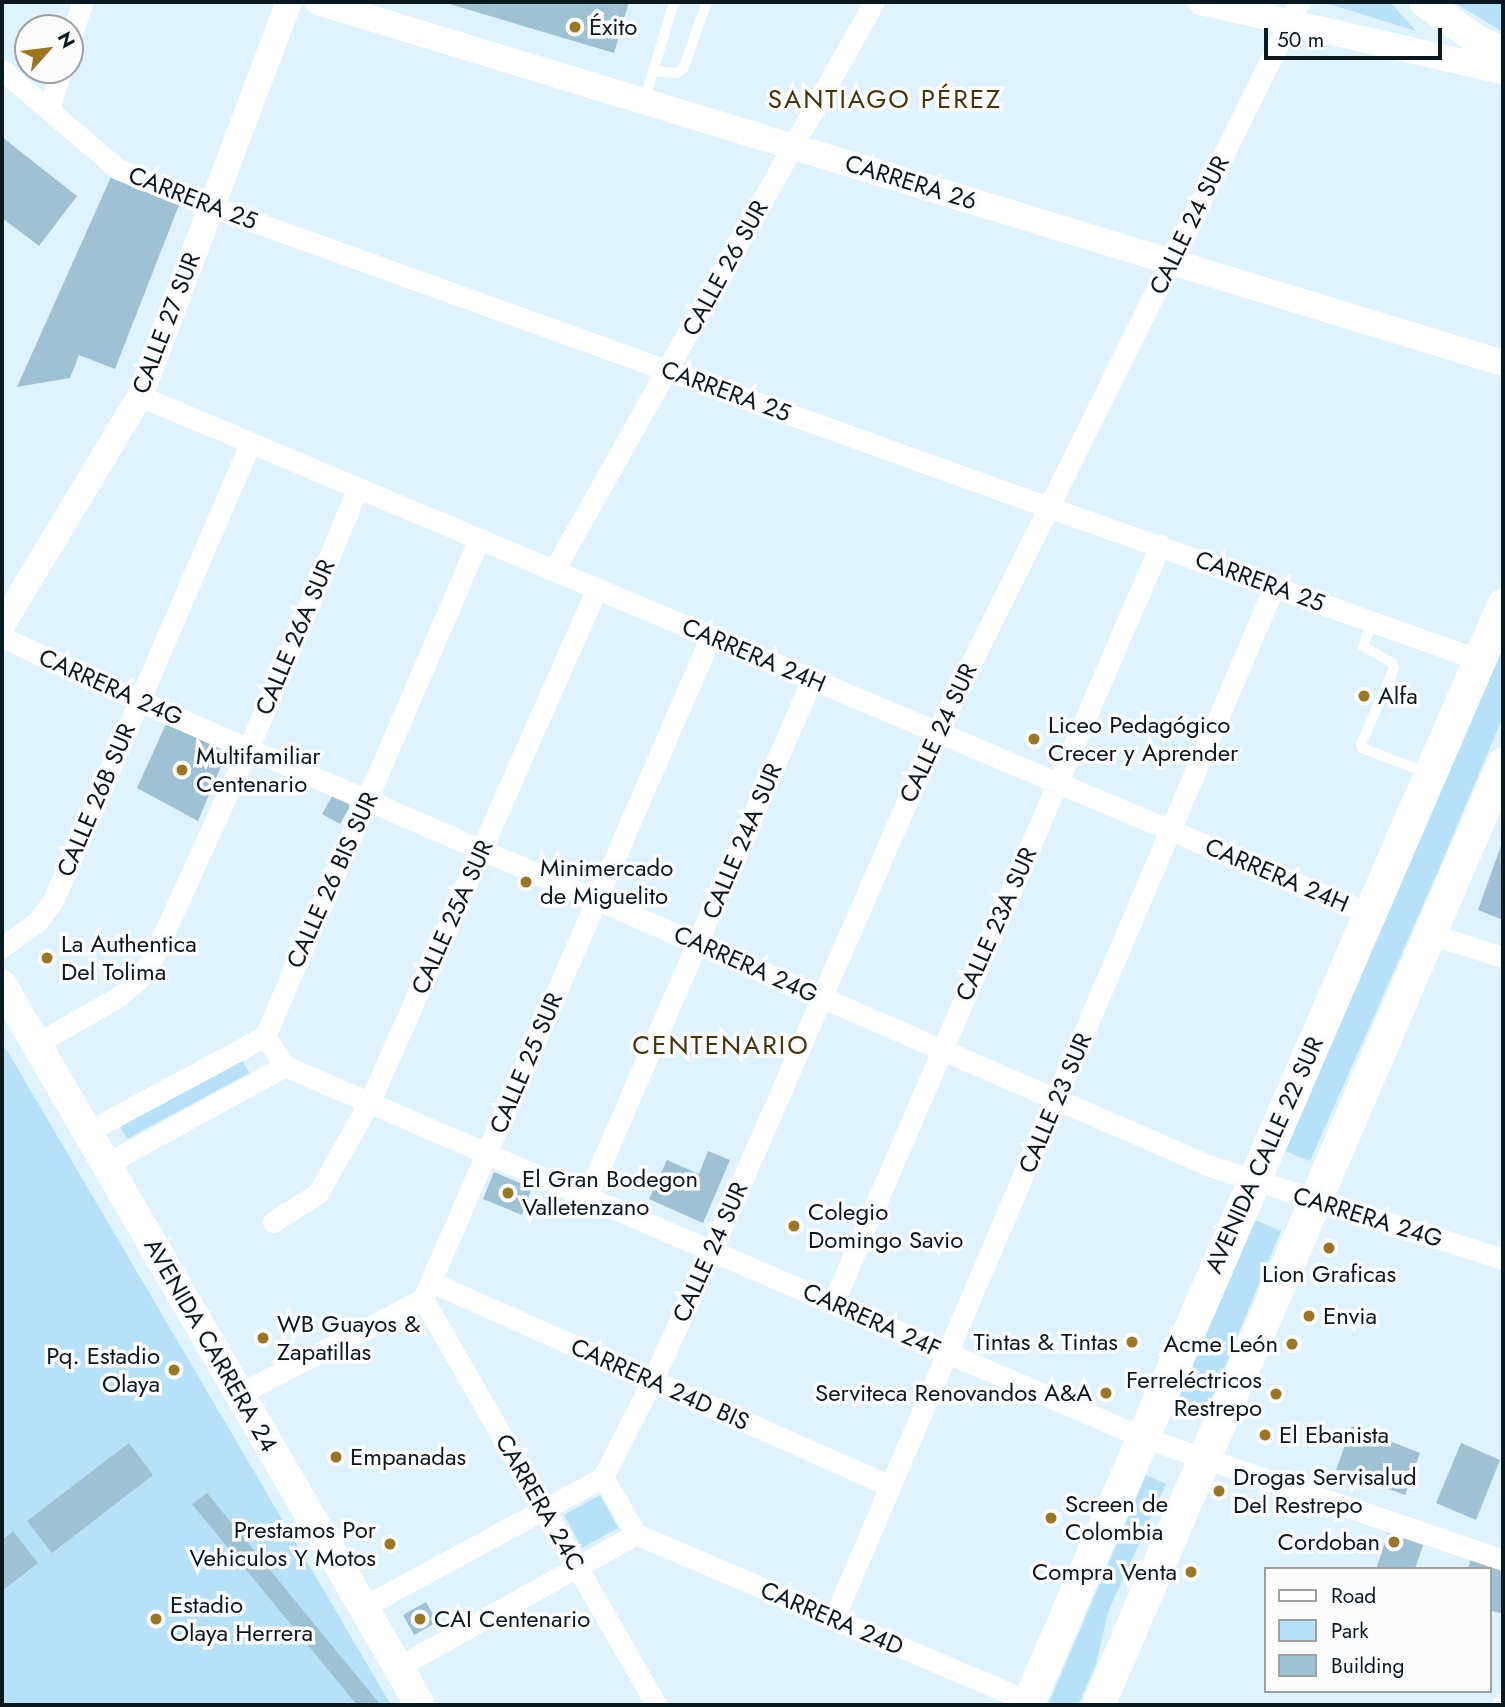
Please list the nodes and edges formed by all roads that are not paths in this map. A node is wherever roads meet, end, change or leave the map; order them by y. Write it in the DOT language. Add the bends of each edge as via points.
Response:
graph roads {
  1 [pos="289,2"];
  2 [pos="318,2"];
  3 [pos="674,2"];
  4 [pos="707,2"];
  5 [pos="874,2"];
  6 [pos="1201,2"];
  7 [pos="1424,2"];
  8 [pos="1294,12"];
  9 [pos="1503,52"];
  10 [pos="2,70"];
  11 [pos="653,71"];
  12 [pos="1503,71"];
  13 [pos="56,84"];
  14 [pos="644,101"];
  15 [pos="48,110"];
  16 [pos="792,146"];
  17 [pos="212,206"];
  18 [pos="1171,262"];
  19 [pos="1503,363"];
  20 [pos="668,370"];
  21 [pos="140,396"];
  22 [pos="250,443"];
  23 [pos="358,488"];
  24 [pos="1048,508"];
  25 [pos="479,539"];
  26 [pos="1160,545"];
  27 [pos="554,570"];
  28 [pos="1274,587"];
  29 [pos="597,589"];
  30 [pos="1503,604"];
  31 [pos="1373,621"];
  32 [pos="2,625"];
  33 [pos="710,636"];
  34 [pos="2,638"];
  35 [pos="1479,660"];
  36 [pos="812,679"];
  37 [pos="139,701"];
  38 [pos="937,732"];
  39 [pos="248,747"];
  40 [pos="1503,763"];
  41 [pos="1429,774"];
  42 [pos="1058,782"];
  43 [pos="368,798"];
  44 [pos="1172,831"];
  45 [pos="483,848"];
  46 [pos="597,898"];
  47 [pos="1369,914"];
  48 [pos="1430,934"];
  49 [pos="698,943"];
  50 [pos="2,947"];
  51 [pos="1503,957"];
  52 [pos="2,985"];
  53 [pos="821,996"];
  54 [pos="264,1036"];
  55 [pos="36,1044"];
  56 [pos="941,1049"];
  57 [pos="285,1066"];
  58 [pos="1056,1099"];
  59 [pos="370,1101"];
  60 [pos="87,1132"];
  61 [pos="487,1153"];
  62 [pos="106,1164"];
  63 [pos="1254,1181"];
  64 [pos="586,1196"];
  65 [pos="1315,1201"];
  66 [pos="273,1222"];
  67 [pos="712,1250"];
  68 [pos="1503,1259"];
  69 [pos="427,1291"];
  70 [pos="833,1303"];
  71 [pos="946,1353"];
  72 [pos="652,1381"];
  73 [pos="239,1394"];
  74 [pos="1142,1437"];
  75 [pos="1204,1459"];
  76 [pos="603,1477"];
  77 [pos="890,1486"];
  78 [pos="543,1509"];
  79 [pos="636,1534"];
  80 [pos="1503,1560"];
  81 [pos="577,1567"];
  82 [pos="363,1607"];
  83 [pos="834,1618"];
  84 [pos="398,1667"];
  85 [pos="1028,1704"];
  86 [pos="420,1705"];
  87 [pos="656,1705"];
  88 [pos="1098,1705"];
  1 -- 17 [label="street, CALLE 27 SUR"];
  2 -- 14 [label="street, CARRERA 26"];
  3 -- 11 [label="lane"];
  4 -- 11 [label="lane" via="683,69 676,74"];
  5 -- 16 [label="street, CALLE 26 SUR"];
  6 -- 8 [label="street"];
  7 -- 9 [label="main road" via="1468,34"];
  8 -- 12 [label="street"];
  8 -- 18 [label="street, CALLE 24 SUR"];
  10 -- 15 [label="street, CARRERA 25"];
  11 -- 14 [label="lane"];
  13 -- 15 [label="street"];
  14 -- 16 [label="street, CARRERA 26"];
  15 -- 17 [label="street, CARRERA 25" via="118,169"];
  16 -- 18 [label="street, CARRERA 26"];
  16 -- 20 [label="street, CALLE 26 SUR"];
  17 -- 20 [label="street, CARRERA 25"];
  17 -- 21 [label="street, CALLE 27 SUR"];
  18 -- 19 [label="street, CARRERA 26"];
  18 -- 24 [label="street, CALLE 24 SUR"];
  20 -- 24 [label="street, CARRERA 25"];
  20 -- 27 [label="street, CALLE 26 SUR"];
  21 -- 22 [label="street, CARRERA 24H"];
  21 -- 32 [label="street, CALLE 27 SUR"];
  22 -- 23 [label="street, CARRERA 24H"];
  22 -- 37 [label="street, CALLE 26B SUR"];
  23 -- 25 [label="street, CARRERA 24H"];
  23 -- 39 [label="street, CALLE 26A SUR"];
  24 -- 26 [label="street, CARRERA 25"];
  24 -- 38 [label="street, CALLE 24 SUR"];
  25 -- 27 [label="street, CARRERA 24H"];
  25 -- 43 [label="street, CALLE 26 BIS SUR"];
  26 -- 28 [label="street, CARRERA 25"];
  26 -- 42 [label="street, CALLE 23A SUR"];
  27 -- 29 [label="street, CARRERA 24H"];
  28 -- 31 [label="street, CARRERA 25"];
  28 -- 44 [label="street, CALLE 23 SUR"];
  29 -- 33 [label="street, CARRERA 24H"];
  29 -- 45 [label="street, CALLE 25A SUR"];
  30 -- 35 [label="main road, AVENIDA CALLE 22 SUR"];
  31 -- 35 [label="street, CARRERA 25"];
  31 -- 41 [label="lane" via="1363,646 1392,663 1394,669 1362,748"];
  33 -- 36 [label="street, CARRERA 24H"];
  33 -- 46 [label="street, CALLE 25 SUR"];
  34 -- 37 [label="street, CARRERA 24G"];
  35 -- 41 [label="main road, AVENIDA CALLE 22 SUR"];
  36 -- 38 [label="street, CARRERA 24H"];
  36 -- 49 [label="street, CALLE 24A SUR"];
  37 -- 39 [label="street, CARRERA 24G"];
  37 -- 50 [label="street, CALLE 26B SUR" via="53,901 37,922"];
  38 -- 42 [label="street, CARRERA 24H"];
  38 -- 53 [label="street, CALLE 24 SUR"];
  39 -- 43 [label="street, CARRERA 24G"];
  39 -- 55 [label="street, CALLE 26A SUR" via="155,955 138,981"];
  40 -- 48 [label="main road"];
  41 -- 47 [label="main road, AVENIDA CALLE 22 SUR"];
  42 -- 44 [label="street, CARRERA 24H"];
  42 -- 56 [label="street, CALLE 23A SUR"];
  43 -- 45 [label="street, CARRERA 24G"];
  43 -- 54 [label="street, CALLE 26 BIS SUR"];
  44 -- 47 [label="street, CARRERA 24H"];
  44 -- 58 [label="street, CALLE 23 SUR"];
  45 -- 46 [label="street, CARRERA 24G"];
  45 -- 59 [label="street, CALLE 25A SUR"];
  46 -- 49 [label="street, CARRERA 24G"];
  46 -- 61 [label="street, CALLE 25 SUR"];
  47 -- 63 [label="main road, AVENIDA CALLE 22 SUR"];
  48 -- 51 [label="street"];
  48 -- 65 [label="main road"];
  49 -- 53 [label="street, CARRERA 24G"];
  49 -- 64 [label="street, CALLE 24A SUR"];
  52 -- 55 [label="main road, AVENIDA CARRERA 24"];
  53 -- 56 [label="street, CARRERA 24G"];
  53 -- 67 [label="street, CALLE 24 SUR"];
  54 -- 57 [label="street"];
  54 -- 60 [label="street"];
  55 -- 60 [label="main road, AVENIDA CARRERA 24"];
  56 -- 58 [label="street, CARRERA 24G"];
  56 -- 70 [label="street, CALLE 23A SUR"];
  57 -- 59 [label="street, CARRERA 24F"];
  57 -- 62 [label="street"];
  58 -- 63 [label="street, CARRERA 24G"];
  58 -- 71 [label="street, CALLE 23 SUR"];
  59 -- 61 [label="street, CARRERA 24F"];
  59 -- 66 [label="street, CALLE 25A SUR" via="318,1193"];
  60 -- 62 [label="main road, AVENIDA CARRERA 24"];
  61 -- 64 [label="street, CARRERA 24F"];
  61 -- 69 [label="street, CALLE 25 SUR"];
  62 -- 73 [label="main road, AVENIDA CARRERA 24"];
  63 -- 65 [label="street, CARRERA 24G"];
  63 -- 74 [label="main road, AVENIDA CALLE 22 SUR"];
  64 -- 67 [label="street, CARRERA 24F"];
  65 -- 68 [label="street, CARRERA 24G"];
  65 -- 75 [label="main road"];
  67 -- 70 [label="street, CARRERA 24F"];
  67 -- 72 [label="street, CALLE 24 SUR"];
  69 -- 72 [label="street, CARRERA 24D BIS"];
  69 -- 73 [label="street"];
  69 -- 78 [label="street, CARRERA 24C"];
  70 -- 71 [label="street, CARRERA 24F"];
  71 -- 74 [label="street, CARRERA 24F"];
  71 -- 77 [label="street, CALLE 23 SUR"];
  72 -- 76 [label="street, CALLE 24 SUR"];
  72 -- 77 [label="street, CARRERA 24D BIS"];
  73 -- 82 [label="main road, AVENIDA CARRERA 24"];
  74 -- 75 [label="street, CARRERA 24F"];
  74 -- 85 [label="main road, AVENIDA CALLE 22 SUR"];
  75 -- 80 [label="street, CARRERA 24F"];
  75 -- 88 [label="main road"];
  76 -- 78 [label="street"];
  76 -- 79 [label="street"];
  77 -- 83 [label="street, CALLE 23 SUR"];
  78 -- 81 [label="street, CARRERA 24C"];
  78 -- 82 [label="street"];
  79 -- 81 [label="street"];
  79 -- 83 [label="street, CARRERA 24D"];
  81 -- 84 [label="street"];
  81 -- 87 [label="street, CARRERA 24C"];
  82 -- 84 [label="main road, AVENIDA CARRERA 24"];
  83 -- 85 [label="street, CARRERA 24D"];
  84 -- 86 [label="main road, AVENIDA CARRERA 24"];
}
